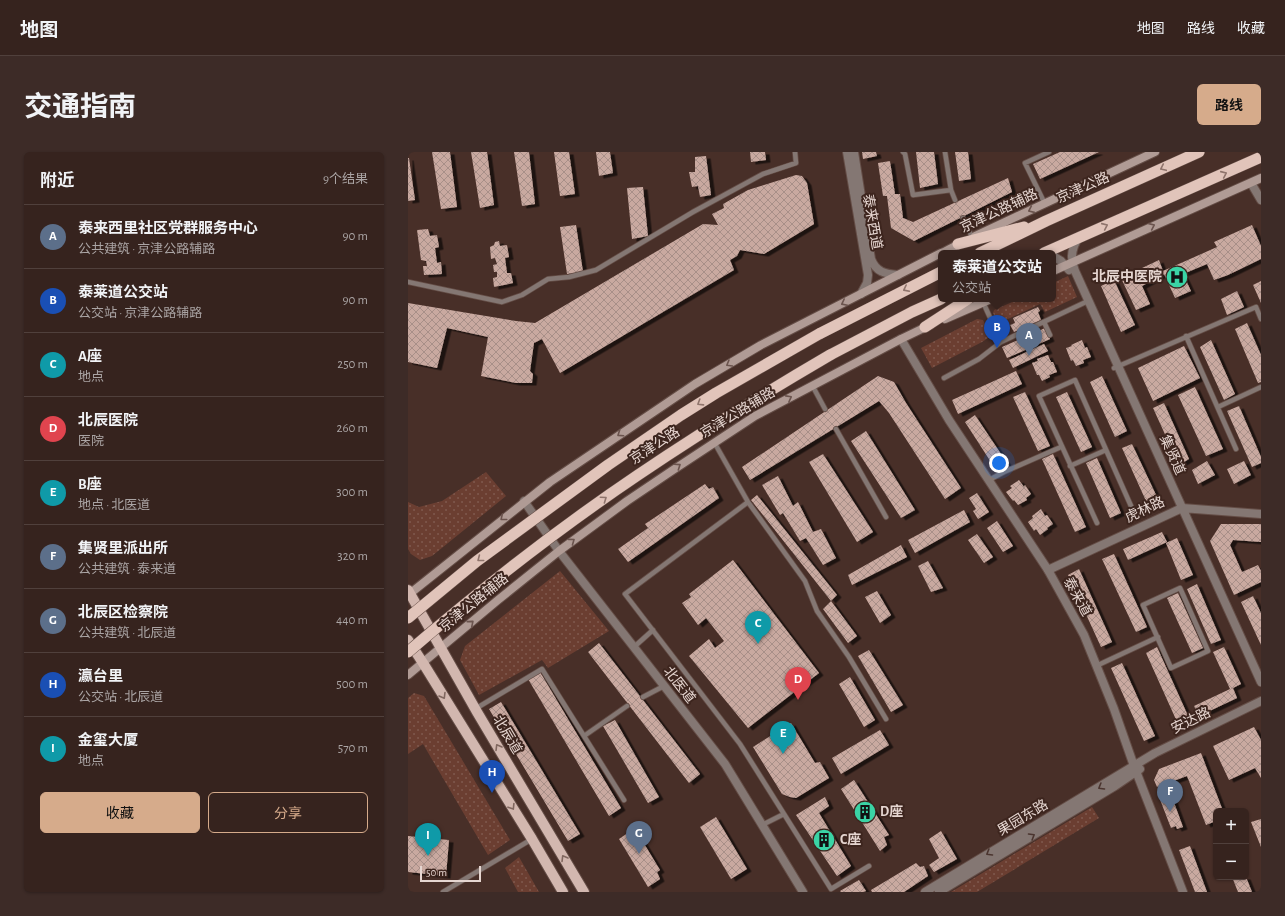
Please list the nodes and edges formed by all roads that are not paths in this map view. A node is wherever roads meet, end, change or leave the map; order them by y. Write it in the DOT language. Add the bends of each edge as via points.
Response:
graph roads {
  1 [pos="794,152"];
  2 [pos="847,152"];
  3 [pos="854,152"];
  4 [pos="903,152"];
  5 [pos="945,152"];
  6 [pos="1049,152"];
  7 [pos="1155,152"];
  8 [pos="1199,152"];
  9 [pos="1261,158"];
  10 [pos="1261,178"];
  11 [pos="1251,183"];
  12 [pos="951,190"];
  13 [pos="955,200"];
  14 [pos="1261,200"];
  15 [pos="1045,204"];
  16 [pos="963,218"];
  17 [pos="1046,221"];
  18 [pos="972,237"];
  19 [pos="1079,237"];
  20 [pos="958,244"];
  21 [pos="947,250"];
  22 [pos="986,250"];
  23 [pos="1051,250"];
  24 [pos="938,255"];
  25 [pos="1056,257"];
  26 [pos="1069,263"];
  27 [pos="1056,270"];
  28 [pos="938,274"];
  29 [pos="898,276"];
  30 [pos="408,282"];
  31 [pos="861,294"];
  32 [pos="938,300"];
  33 [pos="963,302"];
  34 [pos="985,302"];
  35 [pos="987,302"];
  36 [pos="1086,302"];
  37 [pos="1261,319"];
  38 [pos="1044,322"];
  39 [pos="925,327"];
  40 [pos="1050,334"];
  41 [pos="1186,336"];
  42 [pos="901,339"];
  43 [pos="1001,342"];
  44 [pos="1116,367"];
  45 [pos="944,378"];
  46 [pos="812,385"];
  47 [pos="1261,387"];
  48 [pos="1218,407"];
  49 [pos="825,409"];
  50 [pos="836,429"];
  51 [pos="714,442"];
  52 [pos="1061,447"];
  53 [pos="1236,449"];
  54 [pos="1106,450"];
  55 [pos="1070,466"];
  56 [pos="989,480"];
  57 [pos="524,501"];
  58 [pos="748,502"];
  59 [pos="1131,506"];
  60 [pos="1180,509"];
  61 [pos="1261,514"];
  62 [pos="886,517"];
  63 [pos="1097,523"];
  64 [pos="559,551"];
  65 [pos="1048,570"];
  66 [pos="409,593"];
  67 [pos="408,618"];
  68 [pos="653,630"];
  69 [pos="1158,637"];
  70 [pos="408,640"];
  71 [pos="634,646"];
  72 [pos="441,648"];
  73 [pos="408,652"];
  74 [pos="423,663"];
  75 [pos="1096,666"];
  76 [pos="408,675"];
  77 [pos="1261,682"];
  78 [pos="664,686"];
  79 [pos="1261,690"];
  80 [pos="642,697"];
  81 [pos="1261,701"];
  82 [pos="1261,705"];
  83 [pos="627,706"];
  84 [pos="476,709"];
  85 [pos="886,719"];
  86 [pos="584,736"];
  87 [pos="1135,769"];
  88 [pos="624,800"];
  89 [pos="784,814"];
  90 [pos="762,825"];
  91 [pos="532,839"];
  92 [pos="869,866"];
  93 [pos="444,892"];
  94 [pos="562,892"];
  95 [pos="584,892"];
  96 [pos="803,892"];
  97 [pos="925,892"];
  98 [pos="939,892"];
  99 [pos="1183,892"];
  1 -- 30 [label="lane" via="796,163 762,174 596,270 548,279 522,296 502,302"];
  2 -- 31 [label="street, 泰来西道" via="868,275 867,284"];
  3 -- 29 [label="street, 泰来西道" via="871,259 876,268 884,274"];
  4 -- 12 [label="lane" via="913,195"];
  5 -- 12 [label="lane"];
  6 -- 15 [label="lane" via="1025,163"];
  7 -- 15 [label="main road, 京津公路辅路"];
  8 -- 17 [label="highway, 京津公路, one-way"];
  19 -- 9 [label="highway, one-way"];
  10 -- 11 [label="main road"];
  11 -- 14 [label="street"];
  26 -- 11 [label="main road, one-way"];
  12 -- 13 [label="lane"];
  15 -- 18 [label="main road, 京津公路辅路, one-way"];
  16 -- 18 [label="lane"];
  17 -- 20 [label="highway"];
  17 -- 22 [label="highway, 京津公路"];
  18 -- 20 [label="main road, 京津公路辅路"];
  19 -- 23 [label="highway"];
  19 -- 26 [label="street" via="1072,248"];
  20 -- 21 [label="main road, 京津公路辅路"];
  24 -- 29 [label="main road, 京津公路辅路"];
  25 -- 26 [label="street, 集贤道"];
  26 -- 27 [label="main road"];
  26 -- 36 [label="street, 集贤道"];
  28 -- 67 [label="highway, 京津公路, one-way, bridge" via="819,334 681,415 477,561"];
  29 -- 31 [label="main road, 京津公路辅路"];
  31 -- 57 [label="main road, 京津公路辅路, one-way" via="761,345 695,384"];
  73 -- 32 [label="highway, 京津公路, one-way, bridge" via="519,562 624,484 725,418 830,355"];
  33 -- 39 [label="highway"];
  34 -- 39 [label="main road, 京津公路辅路"];
  35 -- 43 [label="lane"];
  36 -- 38 [label="lane"];
  36 -- 44 [label="street, 集贤道"];
  37 -- 41 [label="lane" via="1256,307"];
  38 -- 40 [label="lane"];
  38 -- 43 [label="lane"];
  39 -- 42 [label="main road, 京津公路辅路"];
  41 -- 44 [label="lane"];
  41 -- 48 [label="lane"];
  42 -- 46 [label="main road, 京津公路辅路"];
  42 -- 56 [label="street, 泰来道" via="949,420"];
  43 -- 45 [label="lane" via="979,359"];
  44 -- 60 [label="street, 集贤道"];
  46 -- 49 [label="lane"];
  51 -- 46 [label="main road, 京津公路辅路, one-way"];
  47 -- 48 [label="lane"];
  48 -- 53 [label="lane"];
  50 -- 62 [label="lane"];
  51 -- 58 [label="lane"];
  64 -- 51 [label="main road, 京津公路辅路, one-way"];
  52 -- 54 [label="lane" via="1039,396 1075,380"];
  52 -- 55 [label="lane"];
  52 -- 56 [label="lane"];
  54 -- 55 [label="lane"];
  54 -- 59 [label="lane"];
  55 -- 63 [label="lane"];
  56 -- 65 [label="street, 泰来道"];
  57 -- 64 [label="street, 北医道"];
  57 -- 66 [label="main road, 京津公路辅路, one-way"];
  58 -- 68 [label="lane" via="625,594"];
  58 -- 85 [label="lane" via="805,581 817,611 849,657"];
  60 -- 61 [label="street, 虎林路"];
  60 -- 65 [label="street, 虎林路"];
  60 -- 77 [label="street, 集贤道"];
  60 -- 79 [label="street, 集贤道"];
  64 -- 71 [label="street, 北医道"];
  72 -- 64 [label="main road, 京津公路辅路, one-way"];
  65 -- 75 [label="street, 泰来道" via="1084,635"];
  66 -- 72 [label="main road, 北辰道"];
  68 -- 71 [label="lane"];
  68 -- 89 [label="lane" via="740,744"];
  69 -- 69 [label="lane" via="1171,668 1208,651 1180,588 1143,605"];
  69 -- 75 [label="lane"];
  70 -- 74 [label="main road"];
  71 -- 78 [label="street, 北医道"];
  72 -- 74 [label="main road, 京津公路辅路"];
  72 -- 84 [label="main road, 北辰道"];
  74 -- 76 [label="main road, 京津公路辅路"];
  74 -- 91 [label="main road, one-way"];
  75 -- 87 [label="street, 泰来道"];
  78 -- 80 [label="lane"];
  78 -- 90 [label="street, 北医道" via="725,764"];
  81 -- 87 [label="street, 安达路" via="1155,753"];
  82 -- 87 [label="street, 安达路"];
  83 -- 86 [label="lane"];
  84 -- 86 [label="lane" via="542,669"];
  95 -- 84 [label="main road, 北辰道, one-way"];
  86 -- 88 [label="lane"];
  87 -- 97 [label="street, 果园东路, one-way"];
  98 -- 87 [label="street, 果园东路, one-way" via="1115,786"];
  87 -- 99 [label="street, 泰来道"];
  89 -- 90 [label="lane"];
  89 -- 92 [label="lane" via="831,889"];
  90 -- 96 [label="street, 北医道"];
  91 -- 93 [label="lane"];
  91 -- 94 [label="main road"];
}
